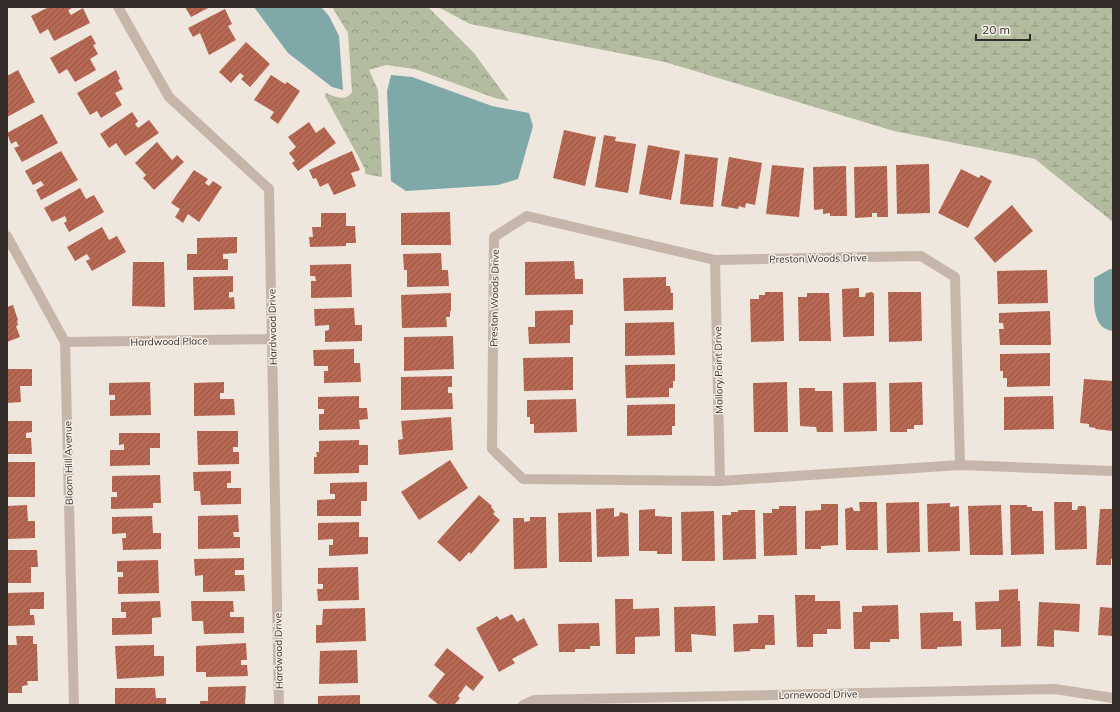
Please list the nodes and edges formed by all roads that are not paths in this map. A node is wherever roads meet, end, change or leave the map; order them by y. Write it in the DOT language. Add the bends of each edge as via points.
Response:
graph roads {
  1 [pos="118,7"];
  2 [pos="7,236"];
  3 [pos="715,260"];
  4 [pos="272,340"];
  5 [pos="65,342"];
  6 [pos="960,465"];
  7 [pos="1113,471"];
  8 [pos="720,481"];
  9 [pos="1113,698"];
  10 [pos="74,705"];
  11 [pos="279,705"];
  12 [pos="523,705"];
  1 -- 4 [label="street, Hardwood Drive" via="168,97 269,189"];
  2 -- 5 [label="street, Bloom Hill Avenue"];
  3 -- 6 [label="street, Preston Woods Drive" via="921,256 955,277"];
  3 -- 8 [label="street, Mallory Point Drive"];
  3 -- 8 [label="street, Preston Woods Drive" via="527,216 494,237 492,449 523,479"];
  4 -- 5 [label="street, Hardwood Place"];
  4 -- 11 [label="street, Hardwood Drive"];
  5 -- 10 [label="street, Bloom Hill Avenue"];
  6 -- 7 [label="street, Preston Woods Drive"];
  6 -- 8 [label="street, Preston Woods Drive"];
  9 -- 12 [label="street, Lornewood Drive" via="1055,689 534,700"];
}
